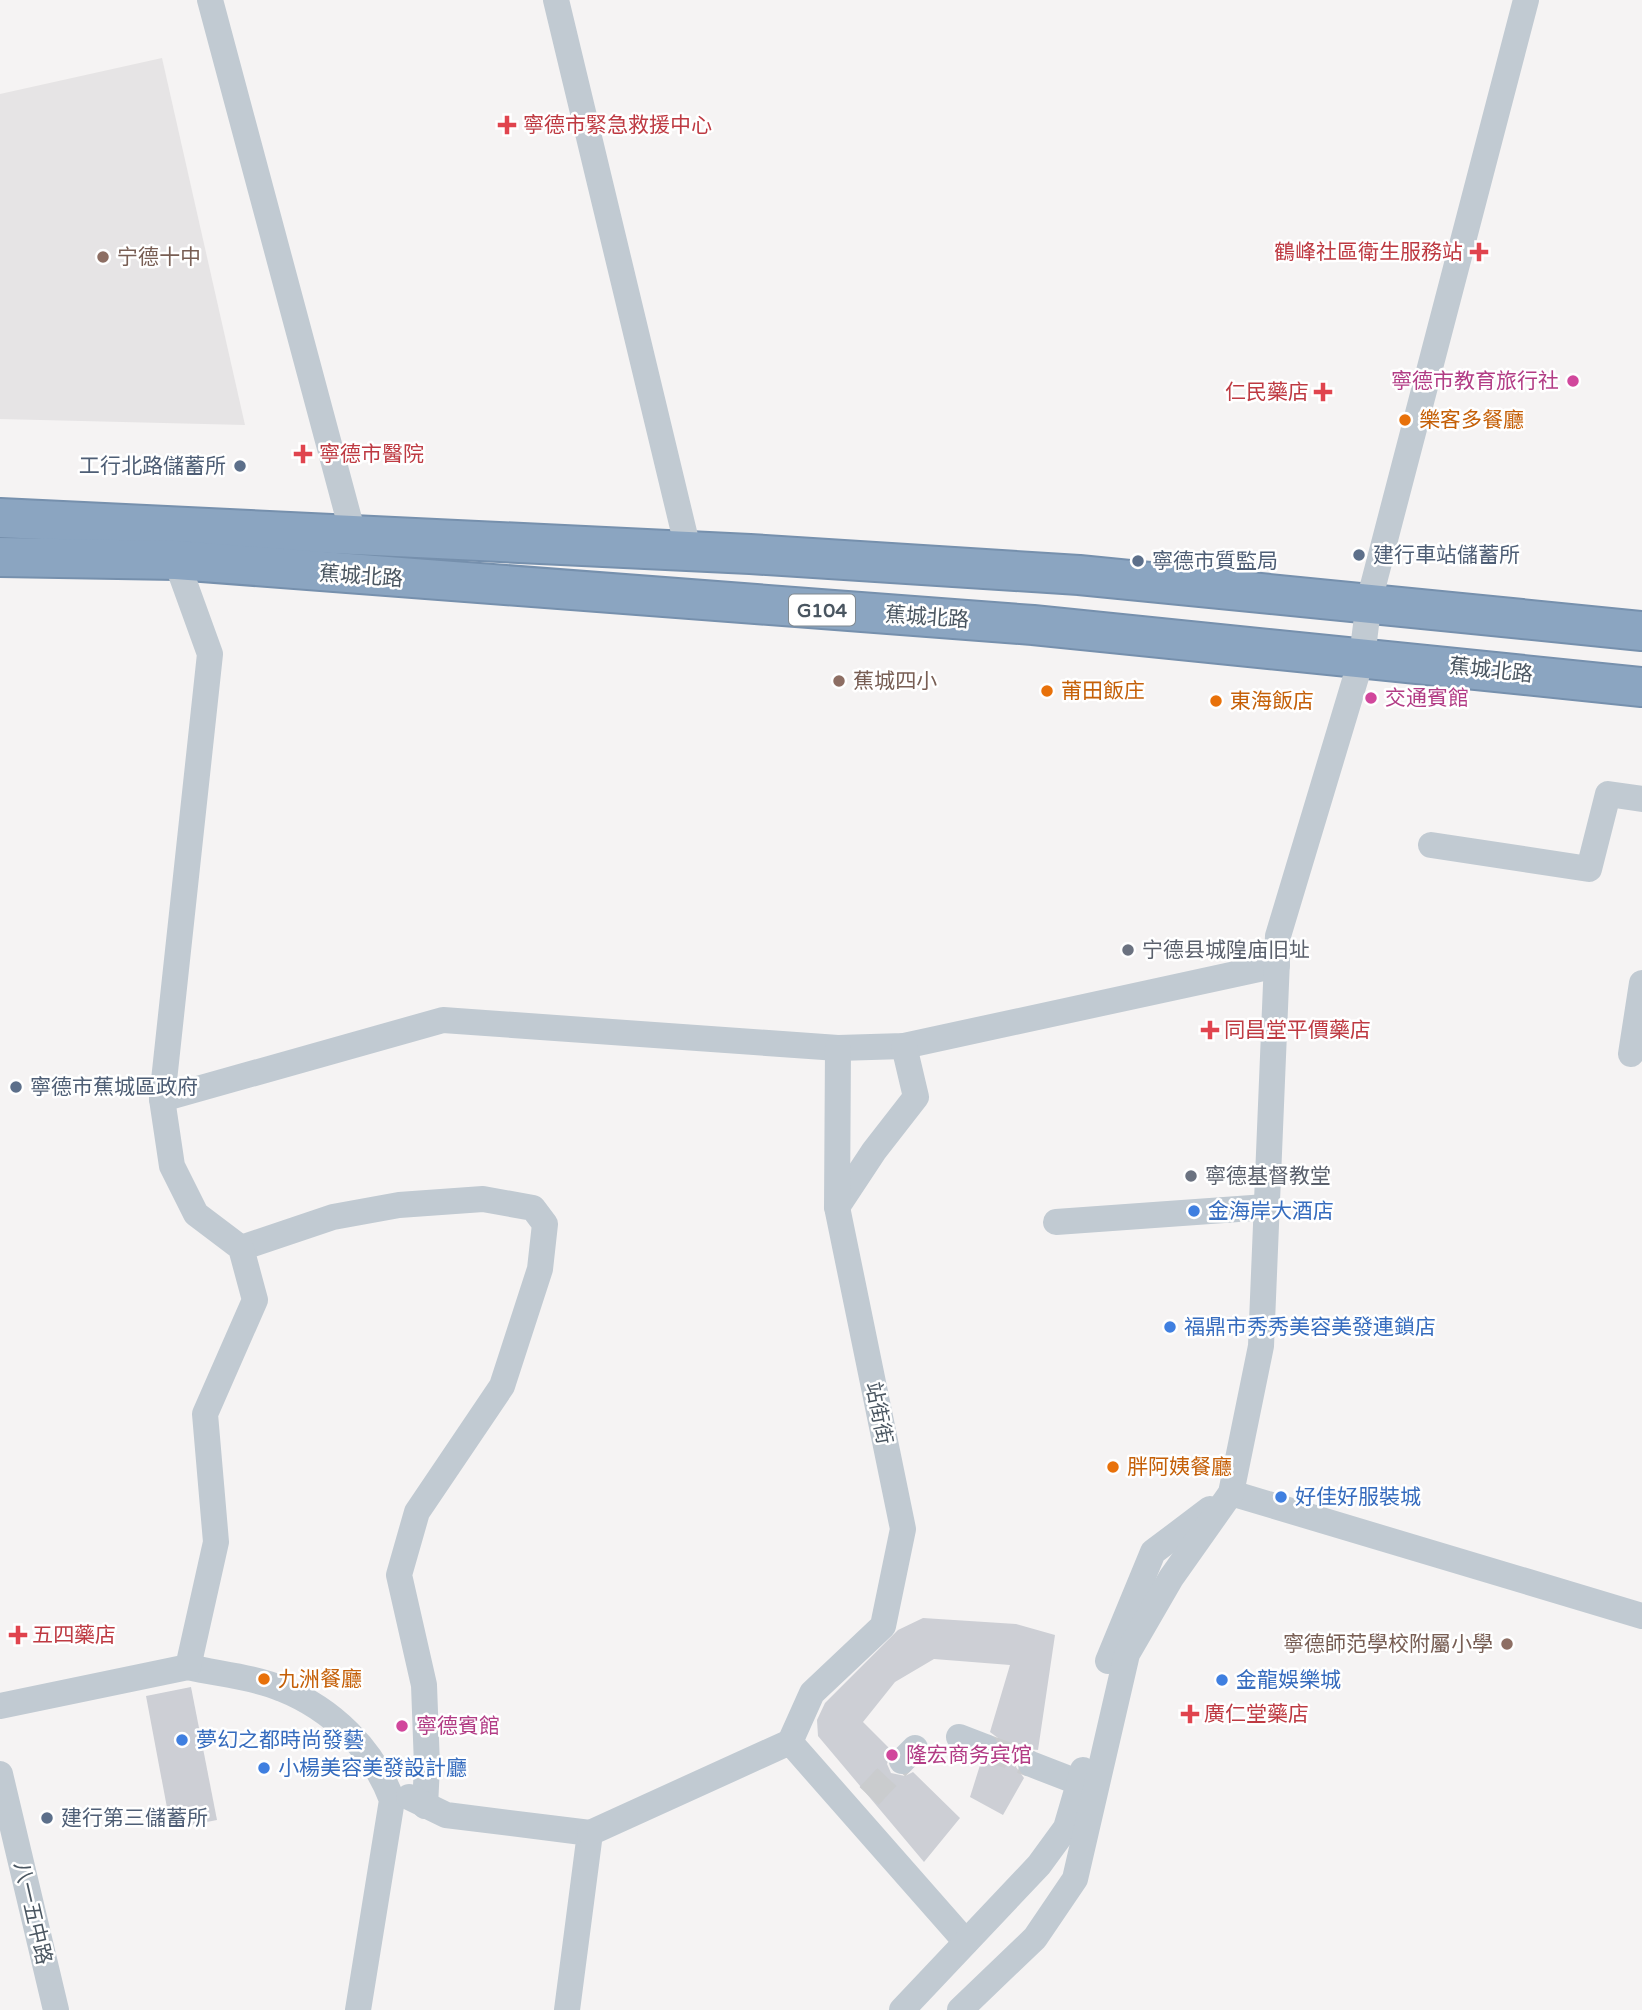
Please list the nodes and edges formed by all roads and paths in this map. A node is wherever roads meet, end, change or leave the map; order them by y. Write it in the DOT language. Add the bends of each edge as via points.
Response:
graph roads {
  1 [pos="210,0"];
  2 [pos="556,0"];
  3 [pos="1526,0"];
  4 [pos="0,518"];
  5 [pos="353,534"];
  6 [pos="689,553"];
  7 [pos="0,557"];
  8 [pos="176,560"];
  9 [pos="1369,601"];
  10 [pos="1642,631"];
  11 [pos="1362,657"];
  12 [pos="1642,687"];
  13 [pos="1642,799"];
  14 [pos="1431,845"];
  15 [pos="1277,965"];
  16 [pos="1642,983"];
  17 [pos="904,1045"];
  18 [pos="838,1048"];
  19 [pos="1631,1054"];
  20 [pos="162,1099"];
  21 [pos="837,1207"];
  22 [pos="1266,1208"];
  23 [pos="1056,1222"];
  24 [pos="241,1248"];
  25 [pos="1231,1493"];
  26 [pos="1642,1616"];
  27 [pos="188,1667"];
  28 [pos="0,1706"];
  29 [pos="959,1737"];
  30 [pos="790,1742"];
  31 [pos="985,1746"];
  32 [pos="1031,1764"];
  33 [pos="0,1774"];
  34 [pos="1080,1783"];
  35 [pos="386,1785"];
  36 [pos="425,1806"];
  37 [pos="590,1833"];
  38 [pos="967,1942"];
  39 [pos="56,2010"];
  40 [pos="358,2010"];
  41 [pos="567,2010"];
  42 [pos="902,2010"];
  43 [pos="960,2010"];
  1 -- 5 [label="street"];
  2 -- 6 [label="street"];
  3 -- 9 [label="street"];
  4 -- 5 [label="highway, 蕉城北路"];
  5 -- 6 [label="highway, 蕉城北路"];
  6 -- 9 [label="highway, 蕉城北路" via="1079,575"];
  7 -- 8 [label="highway, 蕉城北路 / G104"];
  8 -- 11 [label="highway, 蕉城北路 / G104" via="1033,625"];
  8 -- 20 [label="street" via="210,654"];
  9 -- 10 [label="highway, 蕉城北路"];
  9 -- 11 [label="street"];
  11 -- 12 [label="highway, 蕉城北路 / G104"];
  11 -- 15 [label="street" via="1278,936"];
  13 -- 14 [label="street" via="1608,794 1589,869"];
  15 -- 17 [label="street"];
  15 -- 22 [label="street"];
  16 -- 19 [label="street"];
  17 -- 18 [label="street"];
  17 -- 21 [label="street" via="916,1097"];
  18 -- 20 [label="street" via="443,1020"];
  18 -- 21 [label="street, 站街街"];
  20 -- 24 [label="street" via="172,1166 196,1214"];
  21 -- 30 [label="street, 站街街" via="903,1529 883,1626 813,1693"];
  22 -- 23 [label="street"];
  22 -- 25 [label="street" via="1261,1346"];
  24 -- 27 [label="street" via="255,1300 205,1414 216,1542"];
  24 -- 36 [label="street" via="333,1217 399,1205 483,1199 533,1208 545,1224 540,1269 502,1385 417,1512 399,1575 424,1685"];
  25 -- 26 [label="street"];
  25 -- 34 [label="street" via="1153,1552 1110,1653"];
  25 -- 43 [label="street" via="1171,1578 1126,1654 1075,1879 1035,1938"];
  27 -- 28 [label="street"];
  27 -- 35 [label="street" via="281,1688 329,1713 365,1751"];
  29 -- 31 [label="street"];
  30 -- 37 [label="street"];
  30 -- 38 [label="street" via="861,1805"];
  32 -- 34 [label="street"];
  33 -- 39 [label="street, 八一五中路"];
  34 -- 38 [label="street" via="1066,1828 1039,1865"];
  35 -- 36 [label="street"];
  35 -- 40 [label="street" via="391,1800"];
  36 -- 37 [label="street" via="446,1815"];
  37 -- 41 [label="street"];
  38 -- 42 [label="street"];
}
